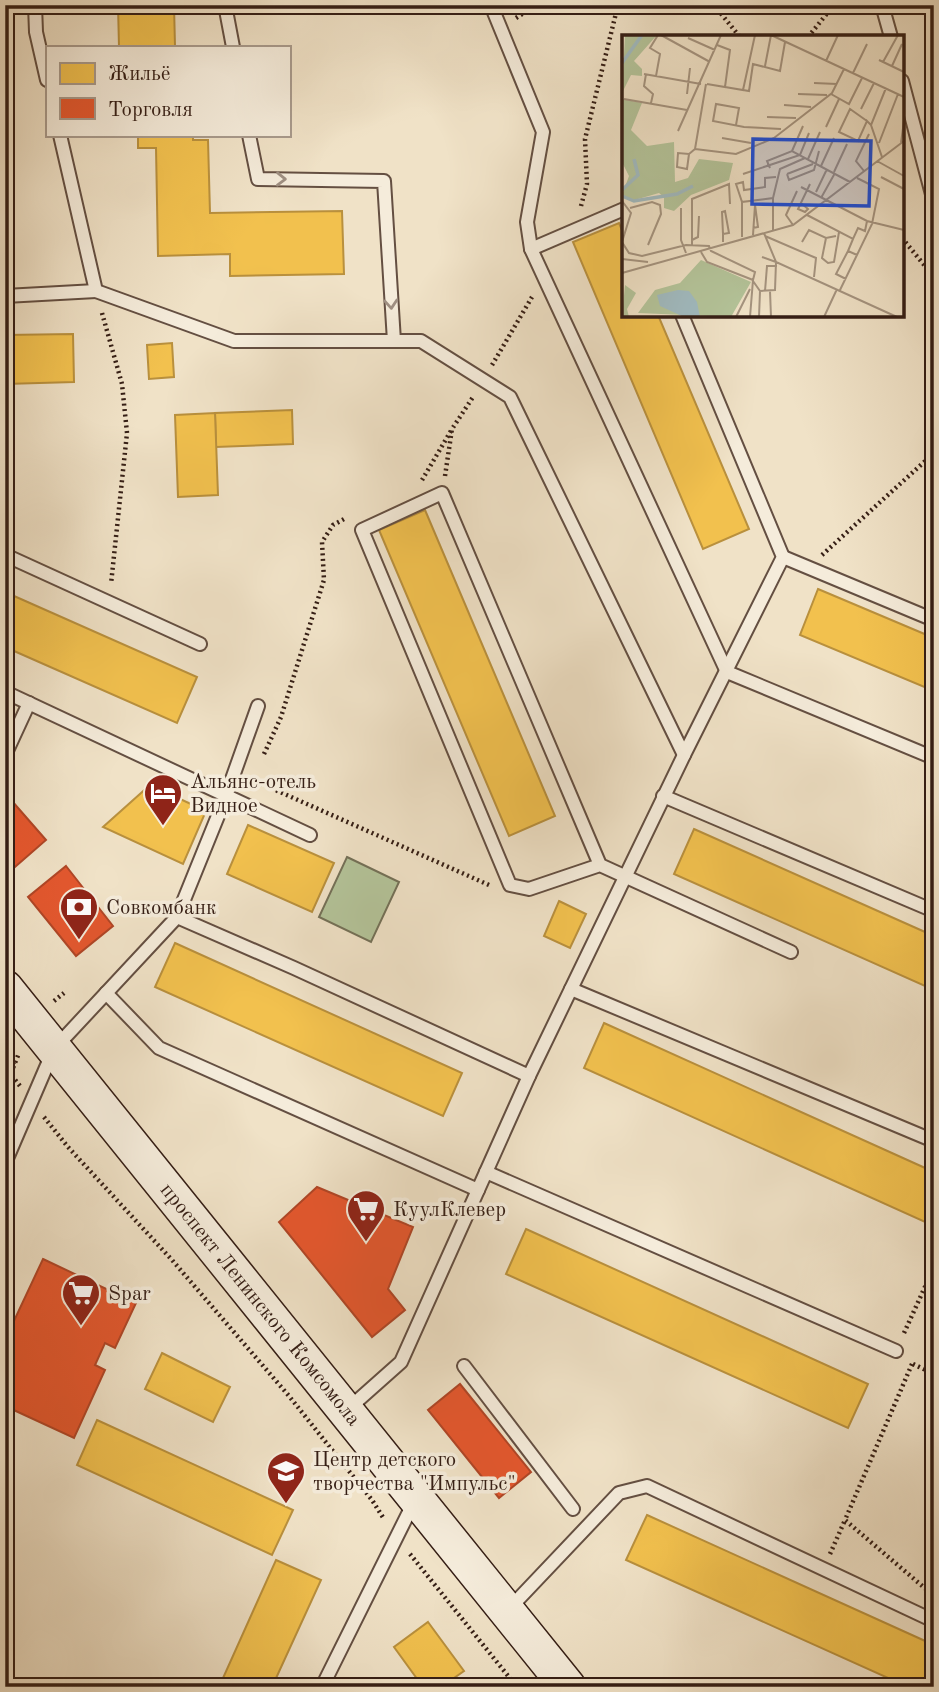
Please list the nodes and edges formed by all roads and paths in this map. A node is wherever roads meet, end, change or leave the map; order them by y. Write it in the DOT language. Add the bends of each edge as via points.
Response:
graph roads {
  1 [pos="35,5"];
  2 [pos="225,5"];
  3 [pos="491,5"];
  4 [pos="618,5"];
  5 [pos="714,5"];
  6 [pos="834,5"];
  7 [pos="882,5"];
  8 [pos="738,35"];
  9 [pos="810,35"];
  10 [pos="890,35"];
  11 [pos="233,46"];
  12 [pos="46,76"];
  13 [pos="904,89"];
  14 [pos="60,136"];
  15 [pos="249,136"];
  16 [pos="934,202"];
  17 [pos="622,210"];
  18 [pos="574,230"];
  19 [pos="904,240"];
  20 [pos="531,249"];
  21 [pos="934,277"];
  22 [pos="96,291"];
  23 [pos="5,296"];
  24 [pos="683,317"];
  25 [pos="394,341"];
  26 [pos="452,429"];
  27 [pos="934,453"];
  28 [pos="421,481"];
  29 [pos="355,514"];
  30 [pos="5,555"];
  31 [pos="783,557"];
  32 [pos="808,567"];
  33 [pos="109,602"];
  34 [pos="934,620"];
  35 [pos="200,644"];
  36 [pos="727,672"];
  37 [pos="5,692"];
  38 [pos="29,703"];
  39 [pos="258,706"];
  40 [pos="5,755"];
  41 [pos="264,755"];
  42 [pos="684,755"];
  43 [pos="934,758"];
  44 [pos="258,768"];
  45 [pos="226,796"];
  46 [pos="663,796"];
  47 [pos="310,835"];
  48 [pos="600,864"];
  49 [pos="625,877"];
  50 [pos="510,885"];
  51 [pos="934,911"];
  52 [pos="177,917"];
  53 [pos="791,952"];
  54 [pos="5,988"];
  55 [pos="571,989"];
  56 [pos="106,993"];
  57 [pos="54,1049"];
  58 [pos="5,1050"];
  59 [pos="15,1064"];
  60 [pos="5,1067"];
  61 [pos="529,1076"];
  62 [pos="32,1101"];
  63 [pos="934,1141"];
  64 [pos="5,1163"];
  65 [pos="486,1172"];
  66 [pos="478,1190"];
  67 [pos="934,1267"];
  68 [pos="896,1351"];
  69 [pos="912,1364"];
  70 [pos="464,1366"];
  71 [pos="934,1374"];
  72 [pos="347,1410"];
  73 [pos="416,1498"];
  74 [pos="573,1509"];
  75 [pos="845,1520"];
  76 [pos="396,1537"];
  77 [pos="823,1569"];
  78 [pos="934,1596"];
  79 [pos="507,1611"];
  80 [pos="934,1621"];
  81 [pos="322,1687"];
  82 [pos="517,1687"];
  83 [pos="568,1687"];
  1 -- 12 [label="lane"];
  2 -- 11 [label="lane"];
  3 -- 20 [label="lane" via="543,132 527,222"];
  4 -- 18 [label="path" via="585,139 587,184"];
  5 -- 8 [label="path"];
  6 -- 9 [label="path"];
  7 -- 10 [label="lane"];
  13 -- 16 [label="lane"];
  14 -- 22 [label="lane"];
  15 -- 25 [label="lane, one-way" via="258,179 384,180"];
  17 -- 18 [label="lane"];
  18 -- 20 [label="lane"];
  19 -- 21 [label="path"];
  20 -- 36 [label="lane"];
  22 -- 23 [label="lane"];
  22 -- 25 [label="lane" via="234,341"];
  22 -- 33 [label="path" via="122,384 127,433"];
  24 -- 31 [label="lane"];
  25 -- 42 [label="lane" via="421,341 510,397"];
  26 -- 28 [label="path"];
  27 -- 32 [label="path"];
  29 -- 41 [label="path" via="333,525 322,542 324,580 281,717"];
  30 -- 33 [label="lane"];
  31 -- 32 [label="lane"];
  31 -- 36 [label="lane"];
  32 -- 34 [label="lane"];
  33 -- 35 [label="lane"];
  36 -- 42 [label="lane"];
  36 -- 43 [label="lane"];
  37 -- 38 [label="lane"];
  38 -- 40 [label="lane"];
  38 -- 45 [label="lane"];
  39 -- 45 [label="lane"];
  42 -- 46 [label="lane"];
  44 -- 50 [label="path" via="253,780 491,886"];
  45 -- 47 [label="lane"];
  45 -- 52 [label="lane"];
  46 -- 49 [label="lane"];
  46 -- 51 [label="lane"];
  48 -- 49 [label="lane"];
  48 -- 50 [label="lane" via="529,889"];
  48 -- 50 [label="lane" via="443,493 362,530"];
  49 -- 53 [label="lane"];
  49 -- 55 [label="lane"];
  52 -- 56 [label="lane"];
  52 -- 61 [label="lane"];
  54 -- 57 [label="main road, проспект Ленинского Комсомола"];
  55 -- 61 [label="lane"];
  55 -- 63 [label="lane"];
  56 -- 57 [label="lane"];
  56 -- 66 [label="lane" via="159,1048"];
  57 -- 62 [label="lane"];
  57 -- 72 [label="main road, проспект Ленинского Комсомола"];
  58 -- 59 [label="path"];
  60 -- 62 [label="path"];
  61 -- 65 [label="lane"];
  62 -- 64 [label="lane"];
  62 -- 76 [label="path" via="289,1396"];
  65 -- 66 [label="lane"];
  65 -- 68 [label="lane"];
  66 -- 72 [label="lane" via="401,1362"];
  67 -- 68 [label="path"];
  68 -- 69 [label="path"];
  69 -- 71 [label="path"];
  69 -- 75 [label="path"];
  70 -- 74 [label="lane"];
  72 -- 73 [label="main road, проспект Ленинского Комсомола"];
  73 -- 76 [label="lane"];
  73 -- 79 [label="main road, проспект Ленинского Комсомола"];
  75 -- 77 [label="path"];
  75 -- 78 [label="path"];
  76 -- 81 [label="lane"];
  76 -- 82 [label="path"];
  77 -- 79 [label="lane" via="647,1486 619,1493"];
  77 -- 80 [label="lane"];
  79 -- 83 [label="main road, проспект Ленинского Комсомола"];
}
